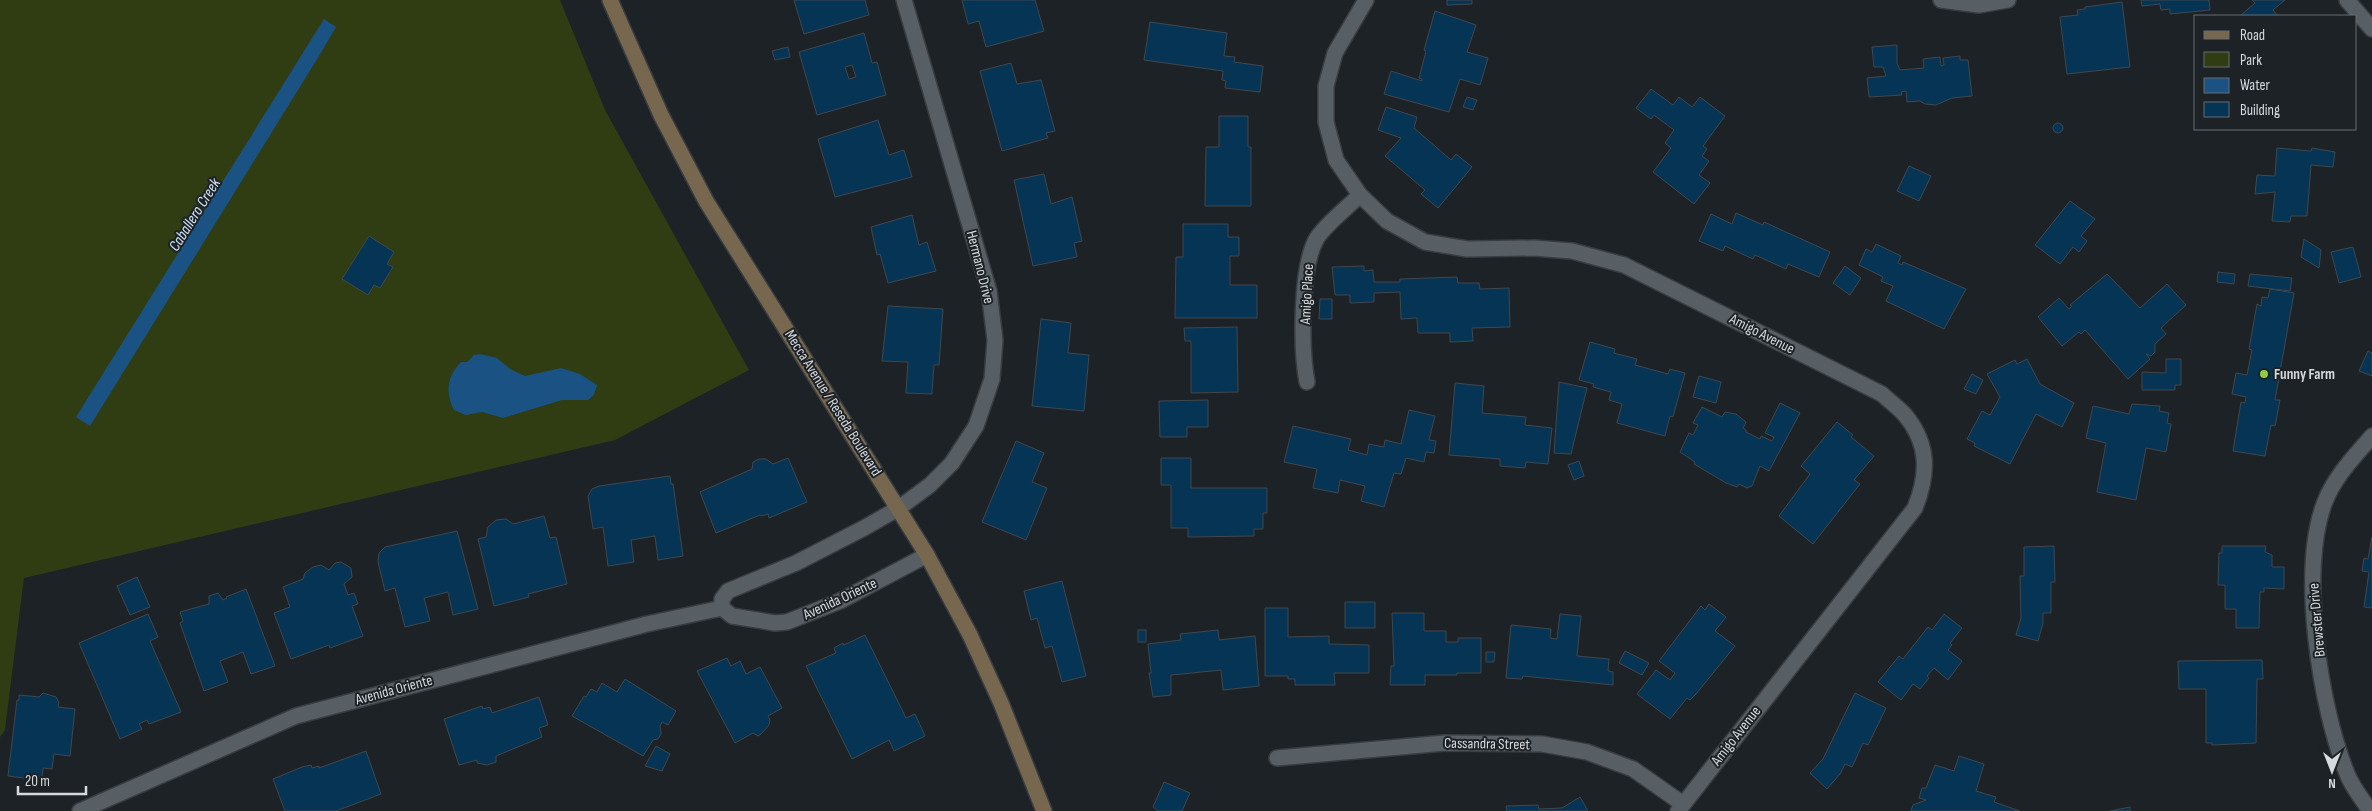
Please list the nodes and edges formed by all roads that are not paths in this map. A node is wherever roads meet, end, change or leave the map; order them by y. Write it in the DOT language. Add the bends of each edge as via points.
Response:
graph roads {
  1 [pos="610,0"];
  2 [pos="904,0"];
  3 [pos="1366,0"];
  4 [pos="1941,0"];
  5 [pos="2008,0"];
  6 [pos="2347,0"];
  7 [pos="2372,29"];
  8 [pos="1360,195"];
  9 [pos="1307,382"];
  10 [pos="2372,436"];
  11 [pos="899,508"];
  12 [pos="927,555"];
  13 [pos="722,608"];
  14 [pos="1277,758"];
  15 [pos="1680,808"];
  16 [pos="80,811"];
  17 [pos="1044,811"];
  18 [pos="2370,811"];
  1 -- 11 [label="main road, Mecca Avenue / Reseda Boulevard" via="661,115 706,201"];
  2 -- 11 [label="street, Hermano Drive" via="989,291 995,340 992,379 976,426 952,463"];
  3 -- 8 [label="street, Amigo Avenue" via="1334,53 1326,86 1326,122 1336,160"];
  4 -- 5 [label="street" via="1979,5"];
  6 -- 7 [label="street"];
  8 -- 9 [label="street, Amigo Place" via="1317,237 1309,256 1303,361"];
  8 -- 15 [label="street, Amigo Avenue" via="1387,221 1425,242 1467,249 1572,251 1624,265 1882,394 1906,416 1920,441 1926,467 1915,508"];
  10 -- 18 [label="street, Brewster Drive" via="2339,474 2324,504 2312,576 2316,635 2330,721 2348,777"];
  11 -- 12 [label="main road, Mecca Avenue / Reseda Boulevard"];
  11 -- 13 [label="street" via="796,563 728,591 722,599"];
  12 -- 13 [label="street, Avenida Oriente" via="840,601 787,622 732,616"];
  12 -- 17 [label="main road, Mecca Avenue / Reseda Boulevard" via="970,635"];
  13 -- 16 [label="street, Avenida Oriente" via="648,624 296,716"];
  14 -- 15 [label="street, Cassandra Street" via="1445,743 1542,744 1587,752 1633,769"];
}
